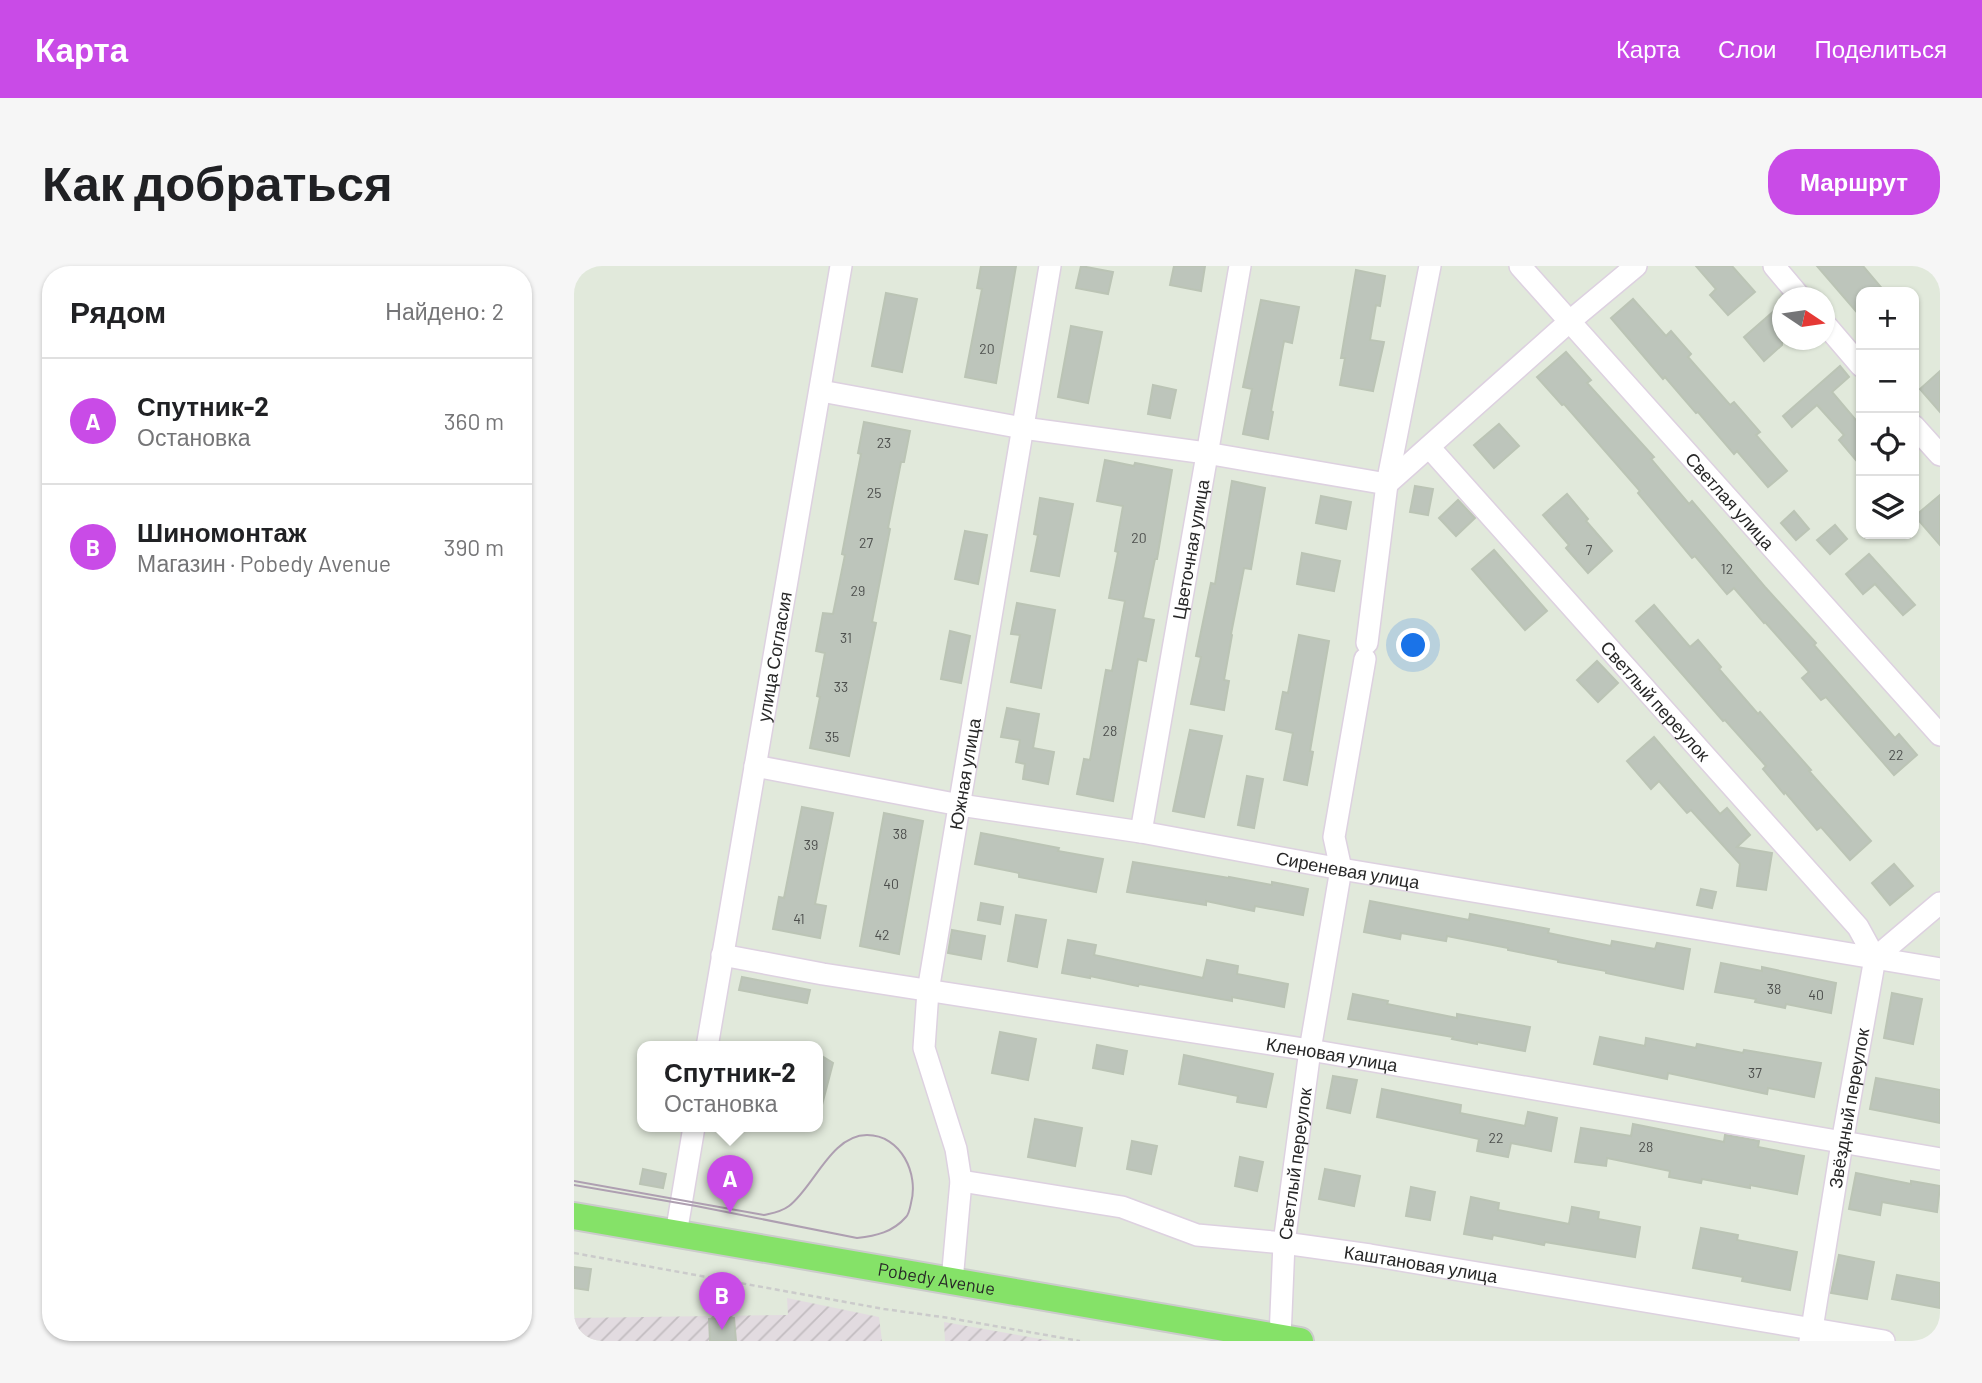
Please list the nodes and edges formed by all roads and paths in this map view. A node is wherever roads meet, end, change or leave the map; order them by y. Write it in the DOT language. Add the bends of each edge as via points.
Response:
graph roads {
  1 [pos="841,266"];
  2 [pos="1050,266"];
  3 [pos="1240,266"];
  4 [pos="1430,266"];
  5 [pos="1520,266"];
  6 [pos="1636,266"];
  7 [pos="1774,266"];
  8 [pos="1792,287"];
  9 [pos="1570,321"];
  10 [pos="1835,336"];
  11 [pos="1856,360"];
  12 [pos="821,391"];
  13 [pos="1023,428"];
  14 [pos="1919,432"];
  15 [pos="1429,447"];
  16 [pos="1206,453"];
  17 [pos="1940,455"];
  18 [pos="1387,484"];
  19 [pos="1940,735"];
  20 [pos="755,766"];
  21 [pos="960,805"];
  22 [pos="1141,832"];
  23 [pos="1341,869"];
  24 [pos="1940,903"];
  25 [pos="722,955"];
  26 [pos="1875,958"];
  27 [pos="1940,969"];
  28 [pos="929,991"];
  29 [pos="708,1041"];
  30 [pos="1310,1050"];
  31 [pos="693,1132"];
  32 [pos="1842,1143"];
  33 [pos="1940,1159"];
  34 [pos="961,1181"];
  35 [pos="574,1216"];
  36 [pos="676,1234"];
  37 [pos="1284,1243"];
  38 [pos="574,1253"];
  39 [pos="952,1281"];
  40 [pos="1811,1335"];
  41 [pos="1290,1339"];
  42 [pos="1080,1341"];
  43 [pos="1884,1341"];
  1 -- 12 [label="street, улица Согласия"];
  2 -- 13 [label="street, Южная улица"];
  3 -- 16 [label="street, Цветочная улица"];
  4 -- 18 [label="street, Светлый переулок"];
  5 -- 9 [label="street, Светлая улица"];
  6 -- 9 [label="street"];
  7 -- 8 [label="street"];
  9 -- 15 [label="street"];
  9 -- 19 [label="street, Светлая улица"];
  10 -- 11 [label="street"];
  12 -- 13 [label="street"];
  12 -- 20 [label="street, улица Согласия"];
  13 -- 16 [label="street"];
  13 -- 21 [label="street, Южная улица"];
  14 -- 17 [label="street"];
  15 -- 18 [label="street"];
  15 -- 26 [label="street, Светлый переулок" via="1858,927"];
  16 -- 18 [label="street"];
  16 -- 22 [label="street, Цветочная улица"];
  18 -- 23 [label="street, Светлый переулок" via="1366,651 1334,837"];
  20 -- 21 [label="street, Сиреневая улица"];
  20 -- 25 [label="street, улица Согласия"];
  21 -- 22 [label="street, Сиреневая улица"];
  21 -- 28 [label="street, Южная улица"];
  22 -- 23 [label="street, Сиреневая улица"];
  23 -- 26 [label="street, Сиреневая улица"];
  23 -- 30 [label="street, Светлый переулок"];
  24 -- 26 [label="street"];
  25 -- 28 [label="street, Кленовая улица"];
  25 -- 29 [label="street, улица Согласия"];
  26 -- 27 [label="street, Сиреневая улица"];
  26 -- 32 [label="street, Звёздный переулок"];
  28 -- 30 [label="street, Кленовая улица"];
  28 -- 34 [label="street, Южная улица" via="924,1048 956,1149"];
  30 -- 32 [label="street, Кленовая улица"];
  30 -- 37 [label="street, Светлый переулок"];
  31 -- 36 [label="street"];
  32 -- 33 [label="street, Кленовая улица"];
  32 -- 40 [label="street, Звёздный переулок"];
  34 -- 37 [label="street, Каштановая улица" via="1122,1207 1197,1235"];
  34 -- 39 [label="street, Южная улица"];
  35 -- 36 [label="main road, Pobedy Avenue"];
  36 -- 39 [label="main road, Pobedy Avenue"];
  37 -- 40 [label="street, Каштановая улица"];
  37 -- 41 [label="street, Светлый переулок"];
  38 -- 42 [label="path"];
  39 -- 41 [label="main road, Pobedy Avenue"];
  40 -- 43 [label="street, Каштановая улица"];
}
